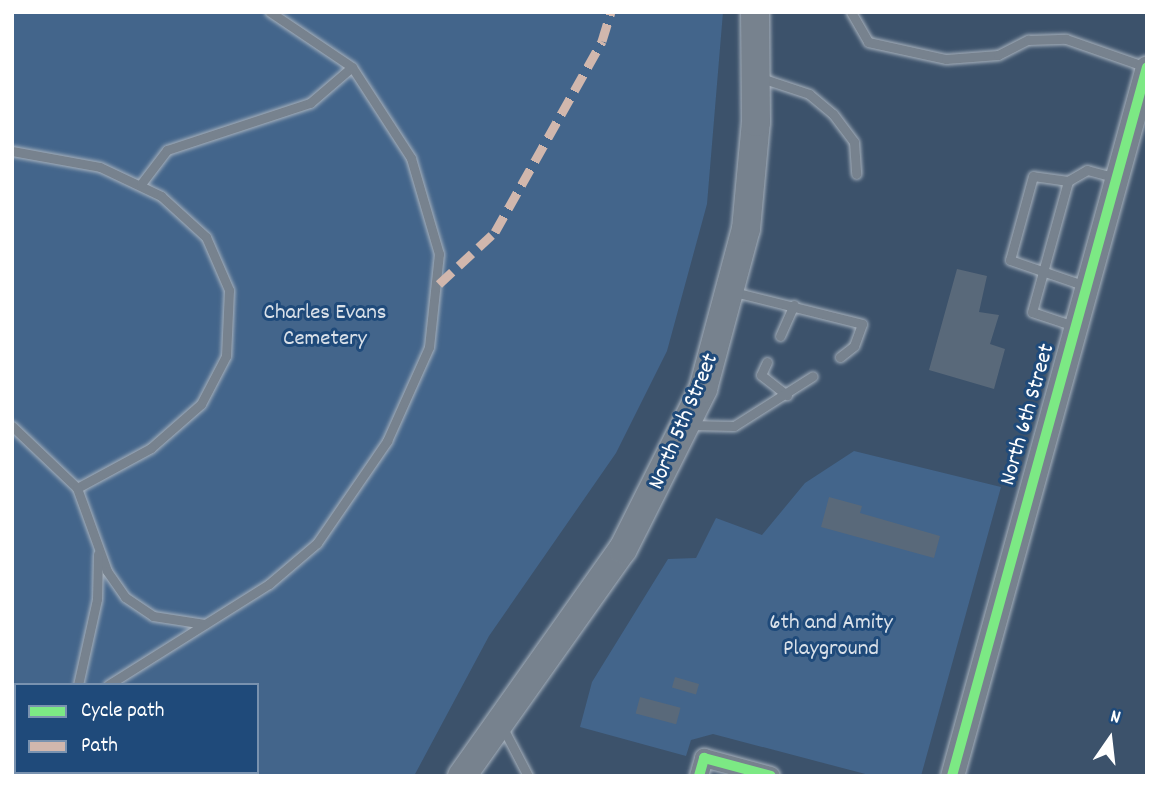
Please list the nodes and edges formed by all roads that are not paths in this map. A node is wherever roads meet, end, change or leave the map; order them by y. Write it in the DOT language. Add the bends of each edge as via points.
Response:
graph roads {
  1 [pos="270,12"];
  2 [pos="755,12"];
  3 [pos="851,12"];
  4 [pos="352,67"];
  5 [pos="1147,67"];
  6 [pos="756,77"];
  7 [pos="12,151"];
  8 [pos="856,174"];
  9 [pos="1116,178"];
  10 [pos="1068,181"];
  11 [pos="141,184"];
  12 [pos="1042,274"];
  13 [pos="1087,287"];
  14 [pos="734,292"];
  15 [pos="794,305"];
  16 [pos="1076,327"];
  17 [pos="780,336"];
  18 [pos="840,357"];
  19 [pos="767,362"];
  20 [pos="813,376"];
  21 [pos="787,395"];
  22 [pos="687,425"];
  23 [pos="12,426"];
  24 [pos="77,488"];
  25 [pos="98,549"];
  26 [pos="204,624"];
  27 [pos="78,683"];
  28 [pos="111,683"];
  29 [pos="498,719"];
  30 [pos="462,776"];
  31 [pos="528,776"];
  32 [pos="699,776"];
  33 [pos="771,776"];
  34 [pos="952,776"];
  1 -- 4 [label="lane"];
  2 -- 6 [label="main road, North 5th Street"];
  3 -- 5 [label="lane" via="868,42 946,59 998,55 1028,40 1066,39"];
  4 -- 11 [label="lane" via="334,89 310,103 167,150"];
  4 -- 26 [label="lane" via="394,123 434,224 440,270 425,361 387,441 331,527 296,564"];
  5 -- 9 [label="street, North 6th Street"];
  6 -- 8 [label="lane" via="784,82 833,114 854,142"];
  6 -- 14 [label="main road, North 5th Street" via="754,161"];
  7 -- 11 [label="lane" via="100,167"];
  9 -- 10 [label="lane" via="1087,170"];
  9 -- 13 [label="street, North 6th Street"];
  10 -- 12 [label="lane"];
  10 -- 12 [label="lane" via="1033,176 1010,260"];
  11 -- 24 [label="lane" via="185,214 213,249 232,303 229,343 216,379 190,416 151,448"];
  12 -- 13 [label="lane"];
  12 -- 16 [label="lane" via="1034,316"];
  13 -- 16 [label="street, North 6th Street"];
  14 -- 15 [label="lane"];
  14 -- 22 [label="main road, North 5th Street"];
  15 -- 17 [label="lane"];
  15 -- 18 [label="lane" via="862,324 854,346"];
  16 -- 34 [label="street, North 6th Street"];
  19 -- 21 [label="lane" via="761,376"];
  20 -- 21 [label="lane"];
  21 -- 22 [label="lane" via="734,426"];
  22 -- 29 [label="main road, North 5th Street" via="623,549"];
  23 -- 24 [label="lane"];
  24 -- 25 [label="lane"];
  25 -- 26 [label="lane" via="133,604 170,621"];
  25 -- 27 [label="lane" via="97,599"];
  26 -- 28 [label="lane"];
  29 -- 30 [label="main road, North 5th Street"];
  29 -- 31 [label="lane"];
  32 -- 33 [label="street" via="704,758"];
}
